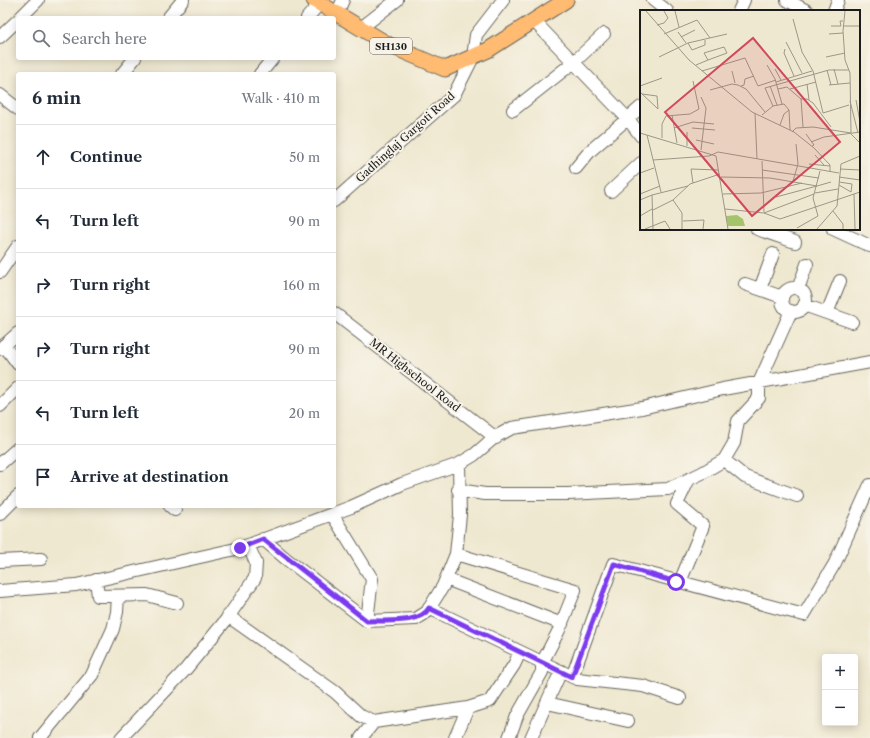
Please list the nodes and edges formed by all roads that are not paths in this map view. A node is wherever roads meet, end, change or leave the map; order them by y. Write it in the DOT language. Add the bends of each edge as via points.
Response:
graph roads {
  1 [pos="38,0"];
  2 [pos="183,0"];
  3 [pos="398,0"];
  4 [pos="503,0"];
  5 [pos="566,0"];
  6 [pos="653,0"];
  7 [pos="744,0"];
  8 [pos="787,0"];
  9 [pos="838,0"];
  10 [pos="317,2"];
  11 [pos="340,7"];
  12 [pos="666,10"];
  13 [pos="739,10"];
  14 [pos="805,10"];
  15 [pos="834,10"];
  16 [pos="22,16"];
  17 [pos="170,16"];
  18 [pos="308,16"];
  19 [pos="534,21"];
  20 [pos="16,22"];
  21 [pos="361,28"];
  22 [pos="604,34"];
  23 [pos="0,37"];
  24 [pos="473,56"];
  25 [pos="133,60"];
  26 [pos="272,60"];
  27 [pos="574,62"];
  28 [pos="124,72"];
  29 [pos="262,72"];
  30 [pos="0,95"];
  31 [pos="16,107"];
  32 [pos="640,108"];
  33 [pos="513,110"];
  34 [pos="628,119"];
  35 [pos="640,135"];
  36 [pos="640,164"];
  37 [pos="576,168"];
  38 [pos="611,191"];
  39 [pos="336,199"];
  40 [pos="760,230"];
  41 [pos="835,230"];
  42 [pos="795,242"];
  43 [pos="870,246"];
  44 [pos="16,249"];
  45 [pos="773,254"];
  46 [pos="807,264"];
  47 [pos="0,272"];
  48 [pos="840,281"];
  49 [pos="745,284"];
  50 [pos="760,289"];
  51 [pos="798,289"];
  52 [pos="782,297"];
  53 [pos="804,305"];
  54 [pos="791,312"];
  55 [pos="827,313"];
  56 [pos="336,315"];
  57 [pos="852,322"];
  58 [pos="16,335"];
  59 [pos="2,347"];
  60 [pos="16,362"];
  61 [pos="870,362"];
  62 [pos="759,383"];
  63 [pos="16,390"];
  64 [pos="0,406"];
  65 [pos="495,437"];
  66 [pos="16,450"];
  67 [pos="724,460"];
  68 [pos="0,464"];
  69 [pos="459,464"];
  70 [pos="689,479"];
  71 [pos="870,485"];
  72 [pos="458,490"];
  73 [pos="797,496"];
  74 [pos="16,498"];
  75 [pos="0,514"];
  76 [pos="332,514"];
  77 [pos="263,539"];
  78 [pos="248,545"];
  79 [pos="456,554"];
  80 [pos="41,559"];
  81 [pos="0,561"];
  82 [pos="446,579"];
  83 [pos="96,580"];
  84 [pos="680,582"];
  85 [pos="0,591"];
  86 [pos="118,596"];
  87 [pos="177,604"];
  88 [pos="429,608"];
  89 [pos="228,616"];
  90 [pos="367,621"];
  91 [pos="562,624"];
  92 [pos="520,652"];
  93 [pos="542,663"];
  94 [pos="566,674"];
  95 [pos="680,698"];
  96 [pos="547,703"];
  97 [pos="468,708"];
  98 [pos="628,721"];
  99 [pos="374,722"];
  100 [pos="40,738"];
  101 [pos="121,738"];
  102 [pos="361,738"];
  103 [pos="455,738"];
  104 [pos="509,738"];
  105 [pos="531,738"];
  1 -- 16 [label="street"];
  2 -- 17 [label="street"];
  3 -- 21 [label="street"];
  4 -- 24 [label="street, Gadhinglaj Gargoti Road" via="476,35"];
  5 -- 19 [label="main road, SH130"];
  6 -- 12 [label="street"];
  7 -- 13 [label="street"];
  8 -- 14 [label="street"];
  9 -- 15 [label="street"];
  10 -- 11 [label="main road, SH130"];
  10 -- 18 [label="street"];
  11 -- 21 [label="main road, SH130"];
  19 -- 24 [label="main road, SH130" via="488,50"];
  19 -- 27 [label="street"];
  20 -- 23 [label="street"];
  21 -- 24 [label="main road, SH130" via="389,45 445,69"];
  22 -- 27 [label="street"];
  24 -- 39 [label="street, Gadhinglaj Gargoti Road" via="454,95"];
  25 -- 28 [label="street"];
  26 -- 29 [label="street"];
  27 -- 33 [label="street"];
  27 -- 34 [label="street"];
  30 -- 31 [label="street"];
  32 -- 34 [label="street"];
  34 -- 35 [label="street"];
  34 -- 37 [label="street" via="590,151"];
  36 -- 38 [label="street"];
  40 -- 42 [label="street"];
  41 -- 43 [label="street"];
  44 -- 47 [label="street"];
  45 -- 50 [label="street"];
  46 -- 51 [label="street"];
  48 -- 55 [label="street"];
  49 -- 50 [label="street"];
  50 -- 52 [label="street"];
  51 -- 52 [label="street" via="787,290"];
  51 -- 53 [label="street" via="804,294"];
  52 -- 54 [label="street" via="784,308"];
  53 -- 54 [label="street" via="798,311"];
  53 -- 55 [label="street"];
  54 -- 62 [label="street"];
  55 -- 57 [label="street"];
  56 -- 65 [label="street, MR Highschool Road"];
  58 -- 59 [label="street"];
  59 -- 60 [label="street"];
  61 -- 62 [label="street"];
  62 -- 65 [label="street" via="642,408 512,428"];
  62 -- 67 [label="street" via="759,398 738,422 734,443"];
  63 -- 64 [label="street"];
  65 -- 69 [label="street"];
  66 -- 68 [label="street"];
  67 -- 70 [label="street"];
  67 -- 73 [label="street" via="745,477"];
  69 -- 72 [label="street"];
  69 -- 76 [label="street" via="402,484"];
  70 -- 72 [label="street" via="668,489 643,491 486,494"];
  70 -- 84 [label="street" via="677,504 703,526"];
  71 -- 84 [label="street" via="835,563 804,615"];
  72 -- 79 [label="street" via="460,515"];
  74 -- 75 [label="street"];
  76 -- 77 [label="street"];
  76 -- 90 [label="street" via="372,579"];
  77 -- 78 [label="street"];
  77 -- 90 [label="street"];
  78 -- 83 [label="street"];
  78 -- 89 [label="street" via="256,563 255,578"];
  79 -- 82 [label="street"];
  79 -- 91 [label="street" via="575,590"];
  80 -- 81 [label="street"];
  82 -- 88 [label="street"];
  82 -- 91 [label="street"];
  83 -- 85 [label="street" via="76,585"];
  83 -- 86 [label="street" via="98,596"];
  84 -- 94 [label="street" via="614,564"];
  86 -- 87 [label="street" via="147,595"];
  86 -- 100 [label="street" via="113,629 92,675"];
  88 -- 90 [label="street" via="416,619"];
  88 -- 92 [label="street"];
  89 -- 99 [label="street" via="335,692 361,716"];
  89 -- 101 [label="street" via="186,669"];
  91 -- 93 [label="street"];
  92 -- 93 [label="street"];
  92 -- 97 [label="street" via="490,701"];
  93 -- 94 [label="street"];
  93 -- 104 [label="street" via="542,672 517,716"];
  94 -- 95 [label="street" via="577,679 643,686"];
  94 -- 96 [label="street"];
  96 -- 98 [label="street"];
  96 -- 105 [label="street"];
  97 -- 99 [label="street"];
  97 -- 103 [label="street"];
  99 -- 102 [label="street"];
}
